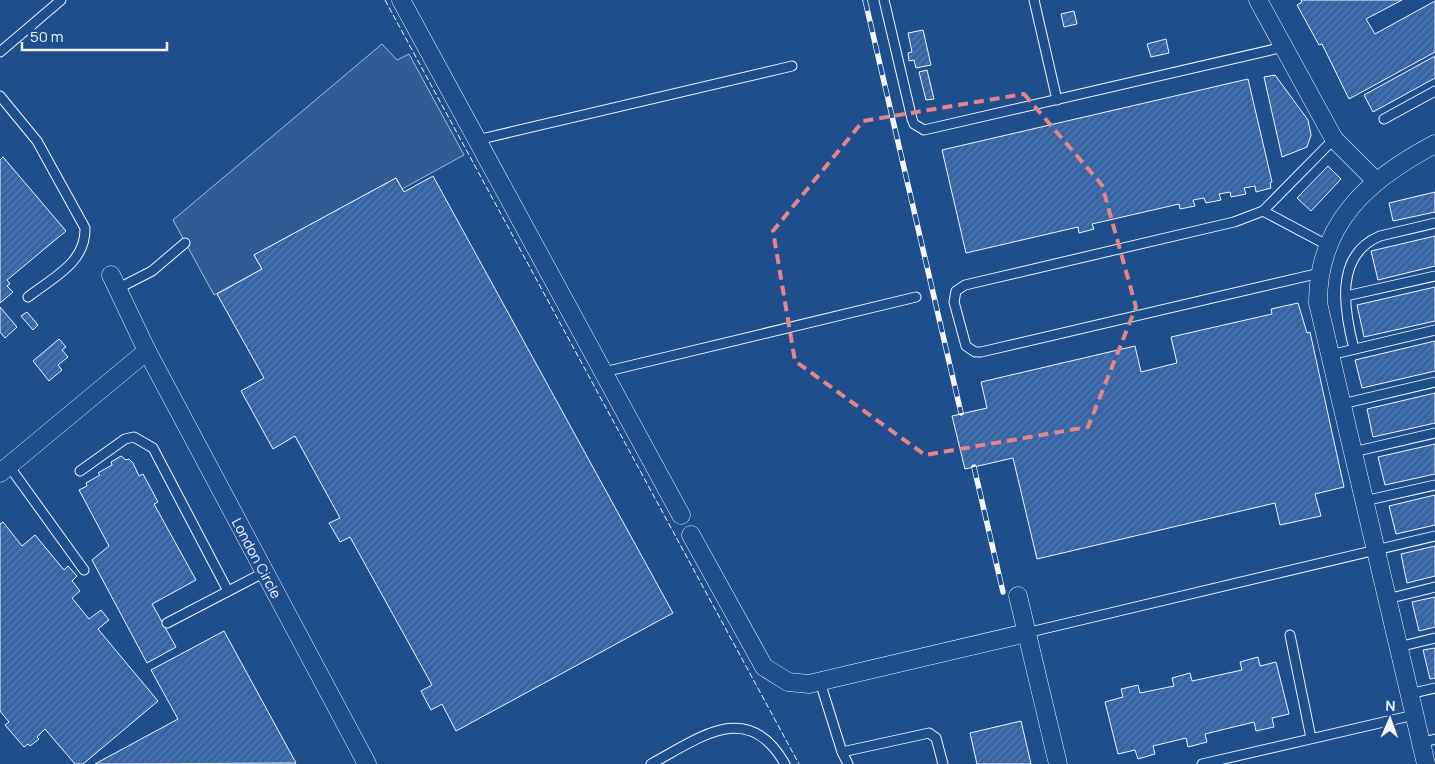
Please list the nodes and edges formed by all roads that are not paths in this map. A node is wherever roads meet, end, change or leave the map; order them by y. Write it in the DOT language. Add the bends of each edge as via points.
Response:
graph roads {
  1 [pos="61,0"];
  2 [pos="401,0"];
  3 [pos="884,0"];
  4 [pos="1034,0"];
  5 [pos="1258,0"];
  6 [pos="1284,48"];
  7 [pos="0,52"];
  8 [pos="792,66"];
  9 [pos="1435,91"];
  10 [pos="0,96"];
  11 [pos="1057,100"];
  12 [pos="1384,119"];
  13 [pos="1334,139"];
  14 [pos="477,140"];
  15 [pos="1435,144"];
  16 [pos="1376,181"];
  17 [pos="1263,211"];
  18 [pos="1435,223"];
  19 [pos="186,243"];
  20 [pos="1327,245"];
  21 [pos="1320,273"];
  22 [pos="1435,276"];
  23 [pos="114,282"];
  24 [pos="1346,296"];
  25 [pos="28,297"];
  26 [pos="916,298"];
  27 [pos="1435,330"];
  28 [pos="1354,349"];
  29 [pos="146,351"];
  30 [pos="1330,355"];
  31 [pos="604,372"];
  32 [pos="1435,382"];
  33 [pos="1342,404"];
  34 [pos="1435,433"];
  35 [pos="1353,452"];
  36 [pos="4,469"];
  37 [pos="80,471"];
  38 [pos="1435,485"];
  39 [pos="1364,501"];
  40 [pos="681,515"];
  41 [pos="691,535"];
  42 [pos="1435,536"];
  43 [pos="1376,550"];
  44 [pos="84,570"];
  45 [pos="264,572"];
  46 [pos="1435,587"];
  47 [pos="228,591"];
  48 [pos="1018,596"];
  49 [pos="1387,599"];
  50 [pos="167,623"];
  51 [pos="1026,633"];
  52 [pos="1290,635"];
  53 [pos="1435,638"];
  54 [pos="1398,647"];
  55 [pos="820,682"];
  56 [pos="1435,688"];
  57 [pos="1409,694"];
  58 [pos="1414,715"];
  59 [pos="1311,738"];
  60 [pos="1428,741"];
  61 [pos="842,752"];
  62 [pos="367,764"];
  63 [pos="651,764"];
  64 [pos="785,764"];
  65 [pos="848,764"];
  66 [pos="943,764"];
  67 [pos="1058,764"];
  68 [pos="1202,764"];
  69 [pos="1426,764"];
  1 -- 7 [label="lane"];
  2 -- 14 [label="street"];
  3 -- 11 [label="lane" via="912,119 919,128 930,130"];
  4 -- 11 [label="lane"];
  5 -- 6 [label="street"];
  6 -- 11 [label="lane"];
  6 -- 13 [label="street"];
  8 -- 14 [label="lane"];
  9 -- 12 [label="lane"];
  10 -- 25 [label="lane" via="37,142 86,228 86,242 74,261"];
  13 -- 16 [label="street"];
  13 -- 17 [label="lane"];
  14 -- 31 [label="street"];
  15 -- 16 [label="street"];
  16 -- 20 [label="street" via="1351,207"];
  17 -- 20 [label="lane"];
  17 -- 21 [label="lane" via="1234,222 960,287 954,297 966,346 981,352"];
  18 -- 24 [label="lane" via="1372,239 1354,256 1345,284"];
  19 -- 23 [label="lane" via="152,271"];
  20 -- 21 [label="street"];
  21 -- 30 [label="street" via="1318,304"];
  22 -- 24 [label="lane"];
  23 -- 29 [label="street, London Circle"];
  24 -- 28 [label="lane"];
  26 -- 31 [label="lane"];
  27 -- 28 [label="lane"];
  28 -- 30 [label="lane"];
  29 -- 36 [label="street"];
  29 -- 45 [label="street, London Circle"];
  30 -- 33 [label="street"];
  31 -- 40 [label="street"];
  32 -- 33 [label="lane"];
  33 -- 35 [label="street"];
  34 -- 35 [label="lane"];
  35 -- 39 [label="street"];
  36 -- 44 [label="lane"];
  37 -- 47 [label="lane" via="125,439 134,437 153,448"];
  38 -- 39 [label="lane"];
  39 -- 43 [label="street"];
  41 -- 55 [label="street" via="764,667 788,682"];
  42 -- 43 [label="lane"];
  43 -- 49 [label="street"];
  43 -- 51 [label="lane"];
  45 -- 47 [label="lane"];
  45 -- 62 [label="street, London Circle"];
  46 -- 49 [label="lane"];
  47 -- 50 [label="lane"];
  48 -- 51 [label="street"];
  49 -- 54 [label="street"];
  51 -- 55 [label="street"];
  51 -- 67 [label="street"];
  52 -- 59 [label="lane"];
  53 -- 54 [label="lane"];
  54 -- 57 [label="street"];
  55 -- 61 [label="lane"];
  56 -- 57 [label="lane"];
  57 -- 58 [label="street"];
  58 -- 59 [label="lane"];
  58 -- 60 [label="street"];
  59 -- 68 [label="lane"];
  60 -- 69 [label="street"];
  61 -- 65 [label="lane"];
  61 -- 66 [label="lane" via="929,733 936,738"];
  63 -- 64 [label="lane" via="716,732 745,727 764,737"];
}
